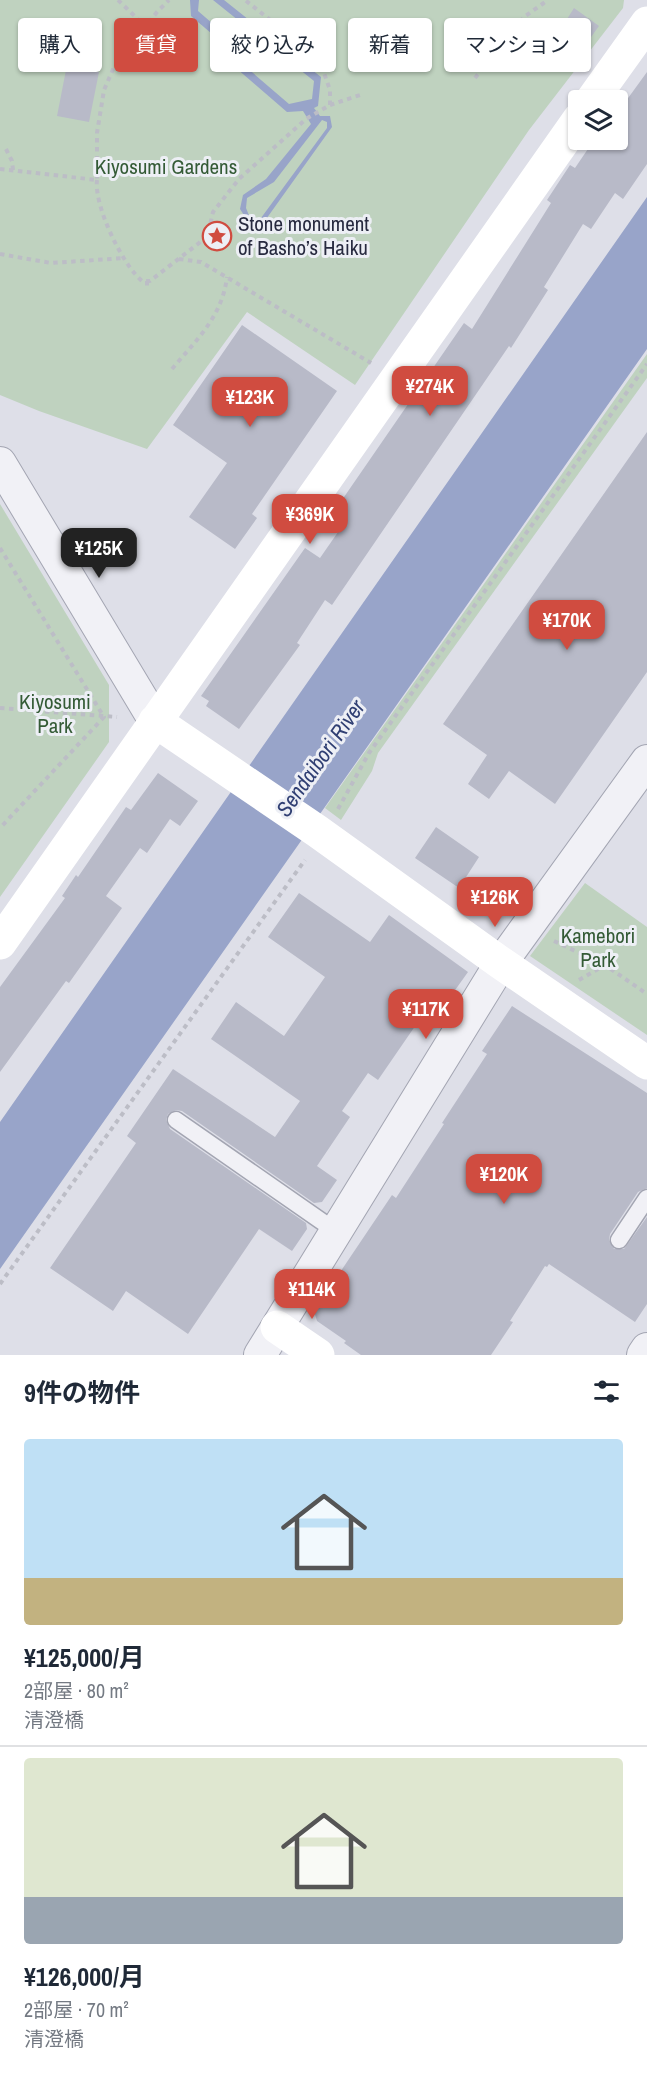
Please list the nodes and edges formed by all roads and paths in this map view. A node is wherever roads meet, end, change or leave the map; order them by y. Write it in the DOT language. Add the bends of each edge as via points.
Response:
graph roads {
  1 [pos="118,0"];
  2 [pos="169,0"];
  3 [pos="245,0"];
  4 [pos="548,0"];
  5 [pos="137,18"];
  6 [pos="153,18"];
  7 [pos="647,22"];
  8 [pos="114,67"];
  9 [pos="475,78"];
  10 [pos="599,90"];
  11 [pos="360,95"];
  12 [pos="330,105"];
  13 [pos="568,134"];
  14 [pos="6,149"];
  15 [pos="0,169"];
  16 [pos="13,170"];
  17 [pos="98,180"];
  18 [pos="0,254"];
  19 [pos="125,258"];
  20 [pos="178,259"];
  21 [pos="227,277"];
  22 [pos="147,280"];
  23 [pos="147,290"];
  24 [pos="647,364"];
  25 [pos="376,366"];
  26 [pos="172,369"];
  27 [pos="0,463"];
  28 [pos="0,548"];
  29 [pos="0,708"];
  30 [pos="104,717"];
  31 [pos="141,719"];
  32 [pos="647,761"];
  33 [pos="0,828"];
  34 [pos="321,832"];
  35 [pos="553,940"];
  36 [pos="0,943"];
  37 [pos="501,963"];
  38 [pos="605,965"];
  39 [pos="577,981"];
  40 [pos="647,994"];
  41 [pos="647,1063"];
  42 [pos="176,1119"];
  43 [pos="647,1198"];
  44 [pos="642,1217"];
  45 [pos="337,1232"];
  46 [pos="619,1240"];
  47 [pos="0,1284"];
  48 [pos="277,1327"];
  49 [pos="647,1349"];
  50 [pos="260,1355"];
  51 [pos="318,1355"];
  52 [pos="643,1355"];
  1 -- 5 [label="path"];
  2 -- 6 [label="path"];
  3 -- 12 [label="path" via="279,27 324,73"];
  4 -- 9 [label="path" via="524,17"];
  7 -- 10 [label="street"];
  8 -- 17 [label="path" via="104,90 97,133"];
  11 -- 12 [label="path"];
  12 -- 20 [label="path" via="306,119 239,179 213,212 208,234"];
  13 -- 31 [label="street"];
  14 -- 16 [label="path"];
  15 -- 16 [label="path"];
  16 -- 17 [label="path"];
  17 -- 19 [label="path" via="96,189 111,233"];
  18 -- 19 [label="path" via="51,263"];
  19 -- 22 [label="path" via="135,275"];
  20 -- 21 [label="path" via="201,262"];
  20 -- 22 [label="path"];
  21 -- 25 [label="path"];
  21 -- 26 [label="path" via="214,318"];
  22 -- 23 [label="path"];
  24 -- 34 [label="path" via="369,753"];
  27 -- 31 [label="street"];
  28 -- 30 [label="path"];
  29 -- 30 [label="path"];
  30 -- 31 [label="path"];
  30 -- 33 [label="path"];
  31 -- 34 [label="street"];
  31 -- 36 [label="street"];
  32 -- 37 [label="street"];
  34 -- 37 [label="street"];
  34 -- 47 [label="path"];
  35 -- 38 [label="path"];
  37 -- 41 [label="street"];
  37 -- 45 [label="street"];
  38 -- 39 [label="path"];
  38 -- 40 [label="path"];
  42 -- 45 [label="lane"];
  43 -- 44 [label="lane"];
  44 -- 46 [label="lane"];
  45 -- 48 [label="street"];
  48 -- 50 [label="street"];
  48 -- 51 [label="street"];
  49 -- 52 [label="street"];
}
